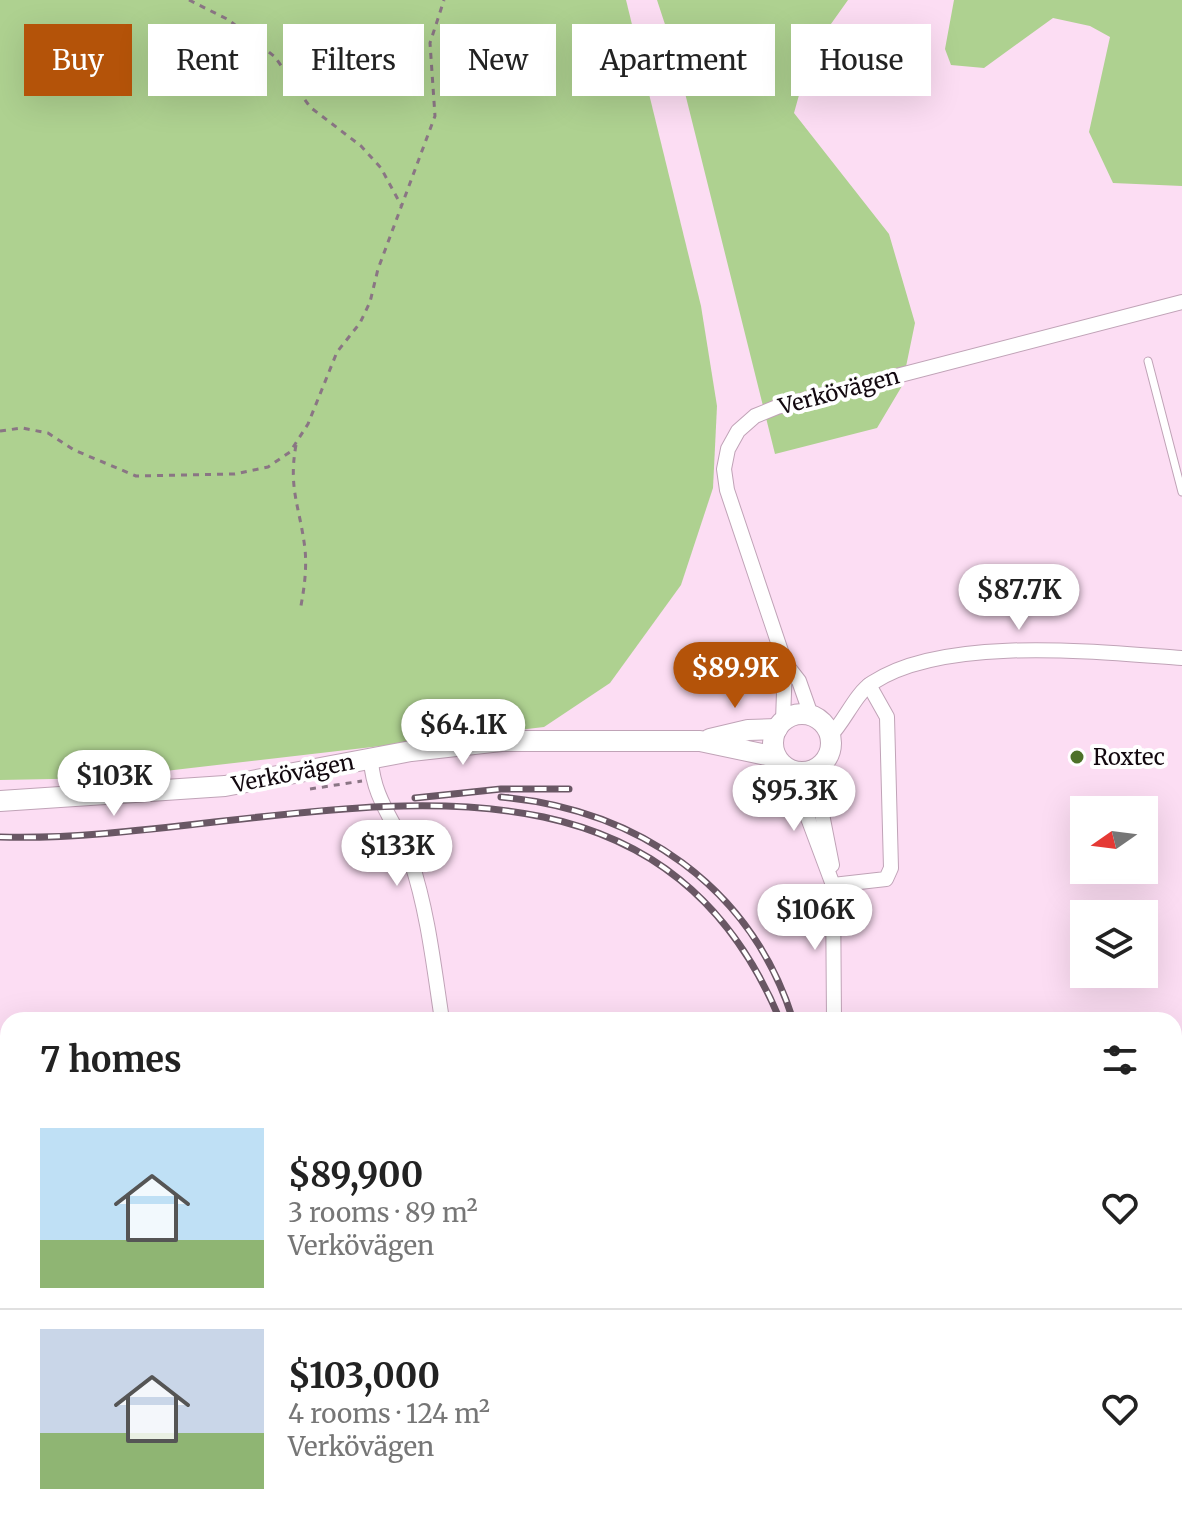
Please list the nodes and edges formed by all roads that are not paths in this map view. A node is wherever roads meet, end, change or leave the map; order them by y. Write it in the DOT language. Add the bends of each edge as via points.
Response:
graph roads {
  1 [pos="1182,302"];
  2 [pos="1148,361"];
  3 [pos="1182,492"];
  4 [pos="1182,658"];
  5 [pos="785,663"];
  6 [pos="869,685"];
  7 [pos="811,715"];
  8 [pos="780,725"];
  9 [pos="830,736"];
  10 [pos="700,741"];
  11 [pos="371,758"];
  12 [pos="783,763"];
  13 [pos="818,768"];
  14 [pos="0,801"];
  15 [pos="833,885"];
  16 [pos="441,1012"];
  17 [pos="834,1012"];
  1 -- 5 [label="street, Verkövägen" via="777,407 746,423 728,449 725,480"];
  2 -- 3 [label="lane"];
  4 -- 6 [label="street" via="1101,652 973,653 907,667"];
  5 -- 7 [label="street, Verkövägen" via="799,681"];
  5 -- 8 [label="street, Verkövägen"];
  6 -- 9 [label="street"];
  6 -- 15 [label="street" via="887,717 891,868 886,879"];
  7 -- 8 [label="main road" via="796,715"];
  7 -- 9 [label="main road, Verkövägen"];
  8 -- 10 [label="main road"];
  8 -- 12 [label="main road, Verkövägen" via="773,743"];
  9 -- 13 [label="main road" via="829,754"];
  10 -- 11 [label="main road, Verkövägen" via="501,741"];
  10 -- 12 [label="main road, Verkövägen"];
  11 -- 14 [label="main road, Verkövägen" via="225,786"];
  11 -- 16 [label="street" via="372,780 410,861"];
  12 -- 13 [label="main road, Verkövägen" via="804,772"];
  12 -- 15 [label="street, Verkövägen"];
  13 -- 15 [label="street"];
  15 -- 17 [label="street, Verkövägen"];
}
